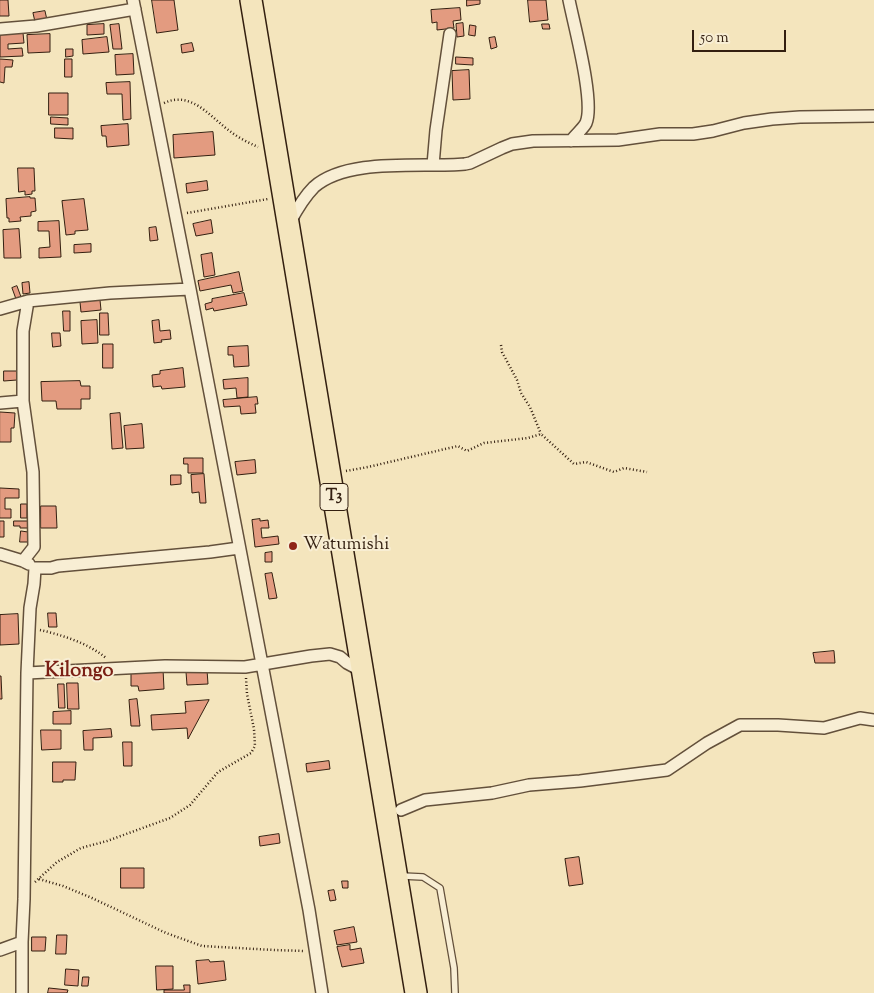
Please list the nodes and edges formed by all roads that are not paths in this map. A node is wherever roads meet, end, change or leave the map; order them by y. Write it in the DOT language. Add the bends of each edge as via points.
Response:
graph roads {
  1 [pos="251,0"];
  2 [pos="569,0"];
  3 [pos="134,5"];
  4 [pos="0,29"];
  5 [pos="450,34"];
  6 [pos="874,116"];
  7 [pos="571,141"];
  8 [pos="432,165"];
  9 [pos="289,223"];
  10 [pos="190,289"];
  11 [pos="28,301"];
  12 [pos="0,309"];
  13 [pos="23,401"];
  14 [pos="0,403"];
  15 [pos="239,548"];
  16 [pos="0,554"];
  17 [pos="23,561"];
  18 [pos="35,568"];
  19 [pos="262,664"];
  20 [pos="362,671"];
  21 [pos="27,673"];
  22 [pos="874,720"];
  23 [pos="400,810"];
  24 [pos="396,876"];
  25 [pos="22,942"];
  26 [pos="0,950"];
  27 [pos="22,993"];
  28 [pos="322,993"];
  29 [pos="416,993"];
  30 [pos="455,993"];
  1 -- 9 [label="highway, T3"];
  2 -- 7 [label="street" via="582,59 588,113 585,124"];
  3 -- 4 [label="street" via="36,26"];
  3 -- 10 [label="street"];
  5 -- 8 [label="street"];
  6 -- 7 [label="street" via="772,119 693,134"];
  7 -- 8 [label="street" via="521,142 470,162"];
  8 -- 9 [label="street" via="389,165 334,175 314,187"];
  9 -- 20 [label="highway, T3"];
  10 -- 11 [label="street"];
  10 -- 15 [label="street"];
  11 -- 12 [label="street"];
  11 -- 13 [label="street" via="23,331"];
  13 -- 14 [label="street"];
  13 -- 17 [label="street" via="33,472 34,547"];
  15 -- 18 [label="street"];
  15 -- 19 [label="street"];
  16 -- 17 [label="street"];
  17 -- 18 [label="street"];
  18 -- 21 [label="street"];
  19 -- 20 [label="street" via="330,654"];
  19 -- 21 [label="street"];
  19 -- 28 [label="street"];
  20 -- 24 [label="highway, T3"];
  21 -- 25 [label="street"];
  22 -- 23 [label="street" via="860,718 824,728 740,725 707,742 667,770 425,800"];
  24 -- 29 [label="highway, T3"];
  24 -- 30 [label="lane" via="423,877 440,888 454,968"];
  25 -- 26 [label="street"];
  25 -- 27 [label="street"];
}
